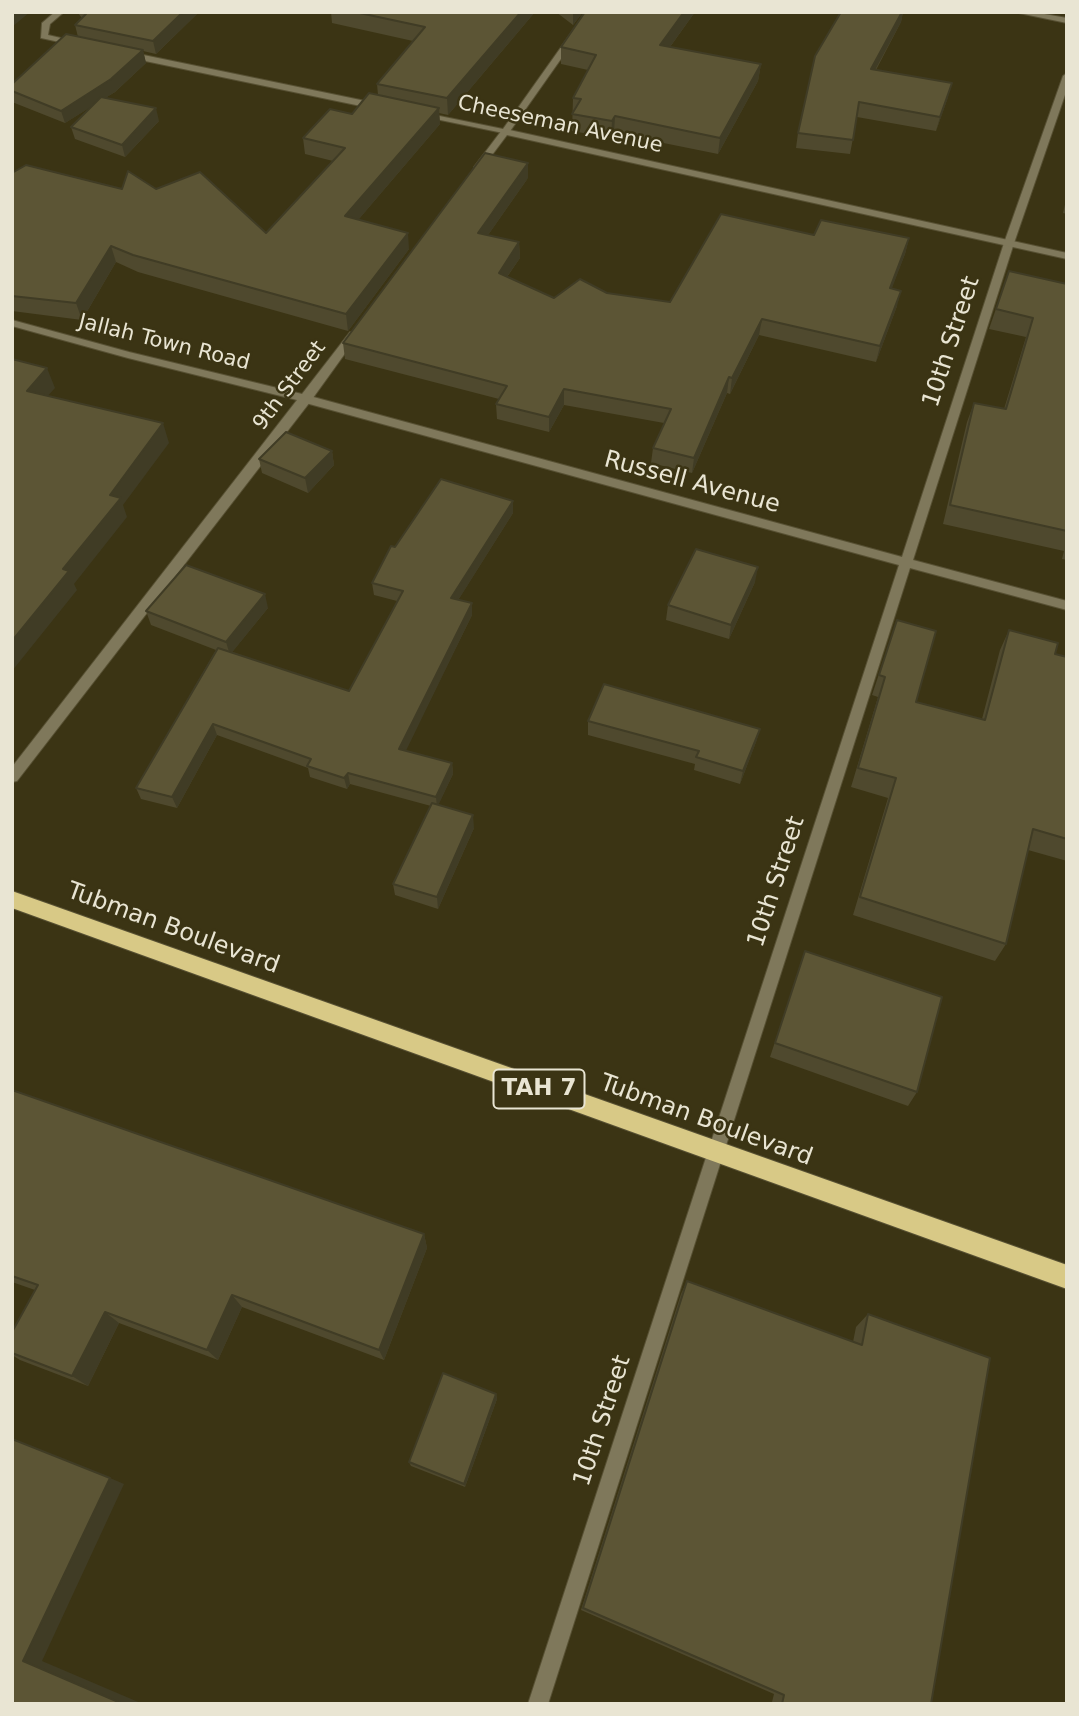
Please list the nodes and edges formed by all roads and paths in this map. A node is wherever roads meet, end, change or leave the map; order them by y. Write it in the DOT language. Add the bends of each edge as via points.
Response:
graph roads {
  1 [pos="60,12"];
  2 [pos="590,12"];
  3 [pos="1018,12"];
  4 [pos="1067,21"];
  5 [pos="87,47"];
  6 [pos="114,52"];
  7 [pos="1067,76"];
  8 [pos="397,110"];
  9 [pos="410,113"];
  10 [pos="505,132"];
  11 [pos="472,177"];
  12 [pos="1009,243"];
  13 [pos="1067,256"];
  14 [pos="364,321"];
  15 [pos="12,323"];
  16 [pos="306,399"];
  17 [pos="906,563"];
  18 [pos="1067,606"];
  19 [pos="12,777"];
  20 [pos="12,899"];
  21 [pos="716,1153"];
  22 [pos="1067,1277"];
  23 [pos="538,1704"];
  1 -- 5 [label="street" via="46,23 44,36"];
  2 -- 10 [label="street"];
  3 -- 4 [label="street"];
  6 -- 8 [label="street"];
  7 -- 12 [label="street, 10th Street"];
  9 -- 10 [label="street, Cheeseman Avenue"];
  10 -- 11 [label="street"];
  10 -- 12 [label="street, Cheeseman Avenue"];
  12 -- 13 [label="street, Cheeseman Avenue"];
  12 -- 17 [label="street, 10th Street"];
  14 -- 16 [label="street, 9th Street"];
  15 -- 16 [label="street, Jallah Town Road"];
  16 -- 17 [label="street, Russell Avenue"];
  16 -- 19 [label="street, 9th Street"];
  17 -- 18 [label="street, Russell Avenue"];
  17 -- 21 [label="street, 10th Street"];
  20 -- 21 [label="highway, Tubman Boulevard / TAH 7"];
  21 -- 22 [label="highway, Tubman Boulevard / TAH 7"];
  21 -- 23 [label="street, 10th Street"];
}
